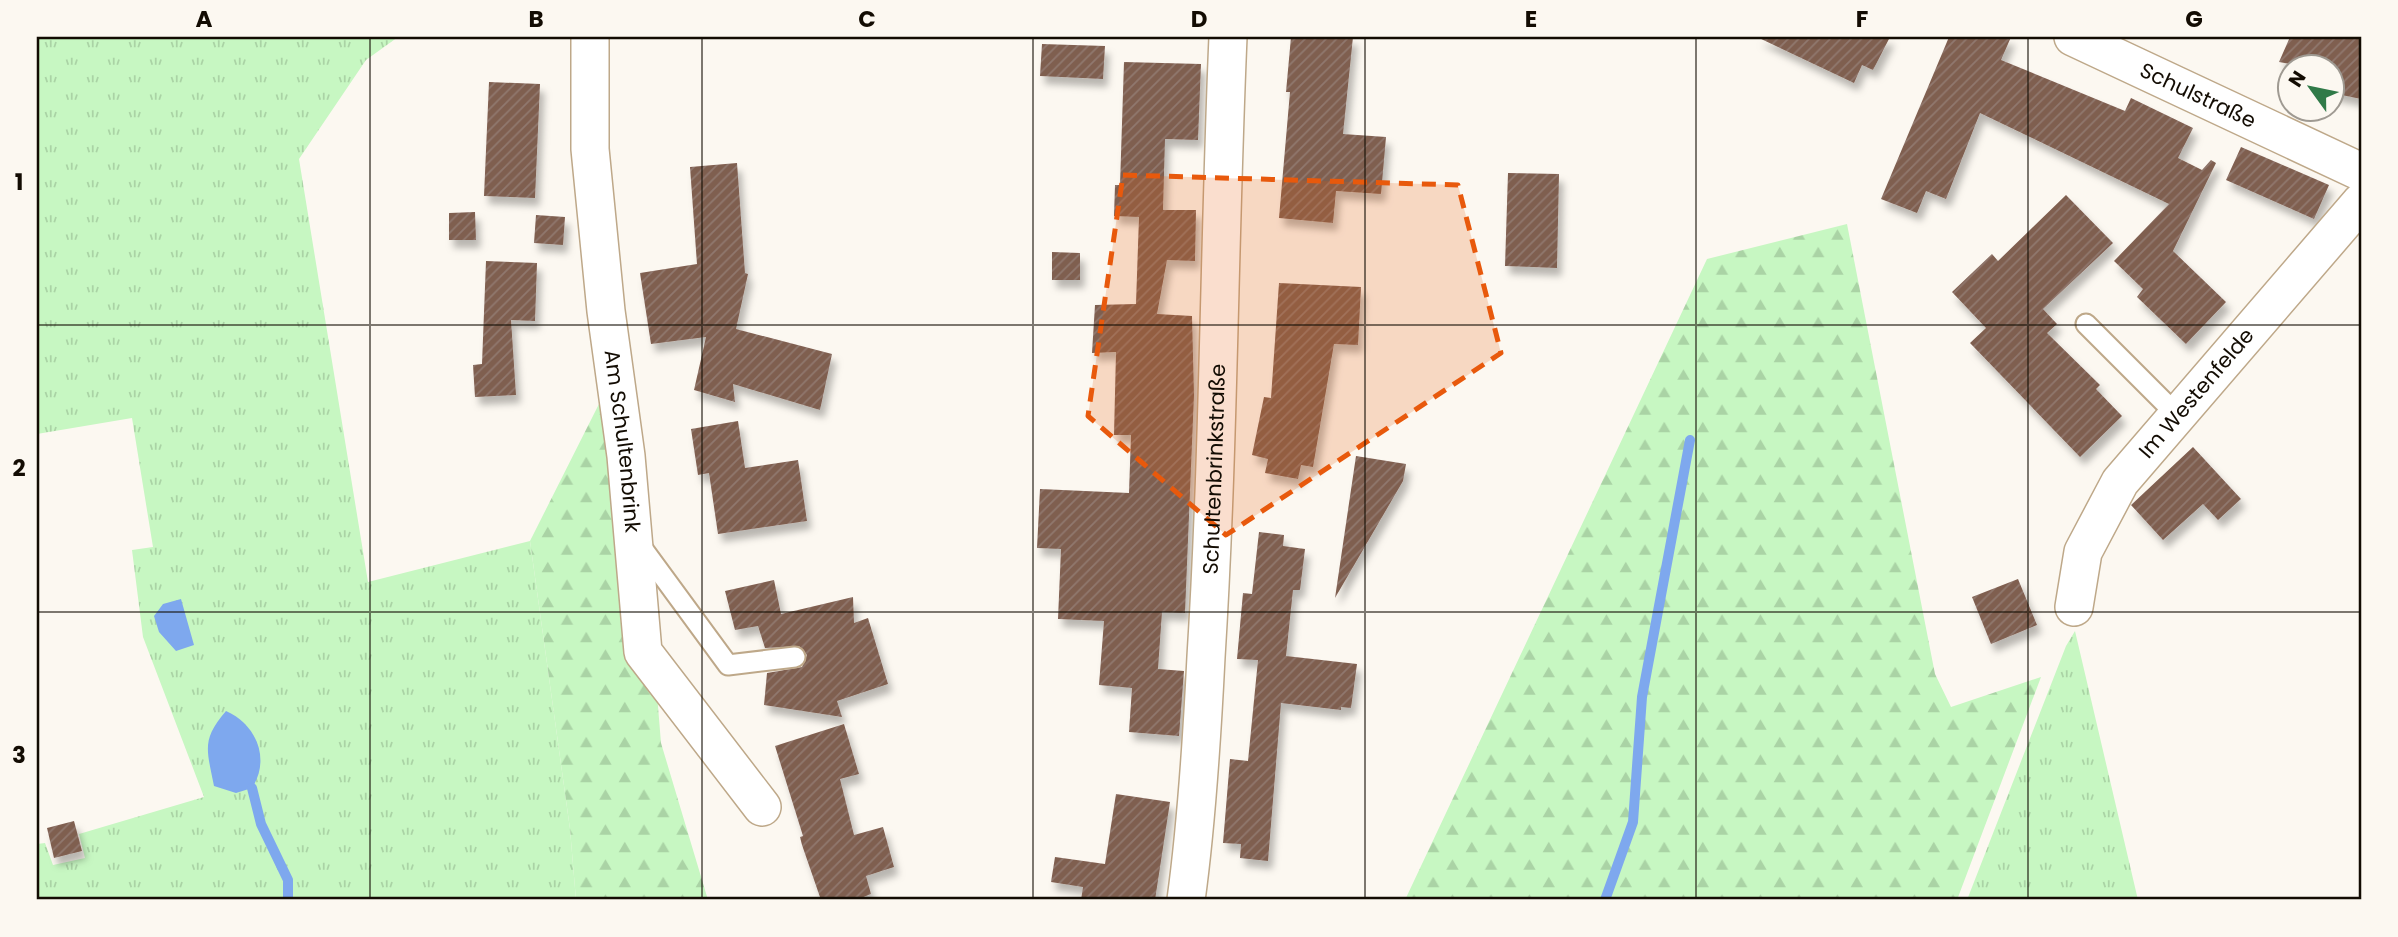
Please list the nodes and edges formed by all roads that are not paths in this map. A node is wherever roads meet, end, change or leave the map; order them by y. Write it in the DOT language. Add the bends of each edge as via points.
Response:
graph roads {
  1 [pos="590,37"];
  2 [pos="1228,37"];
  3 [pos="2073,37"];
  4 [pos="2361,172"];
  5 [pos="2361,202"];
  6 [pos="2086,324"];
  7 [pos="2178,416"];
  8 [pos="633,535"];
  9 [pos="2074,607"];
  10 [pos="795,657"];
  11 [pos="762,807"];
  12 [pos="1186,900"];
  1 -- 8 [label="street, Am Schultenbrink" via="590,149"];
  2 -- 12 [label="street, Schultenbrinkstraße" via="1214,530"];
  3 -- 4 [label="street, Schulstraße"];
  5 -- 7 [label="street, Im Westenfelde"];
  6 -- 7 [label="lane"];
  7 -- 9 [label="street, Im Westenfelde" via="2120,482 2083,552"];
  8 -- 10 [label="lane" via="727,665"];
  8 -- 11 [label="street, Am Schultenbrink" via="643,652"];
}
